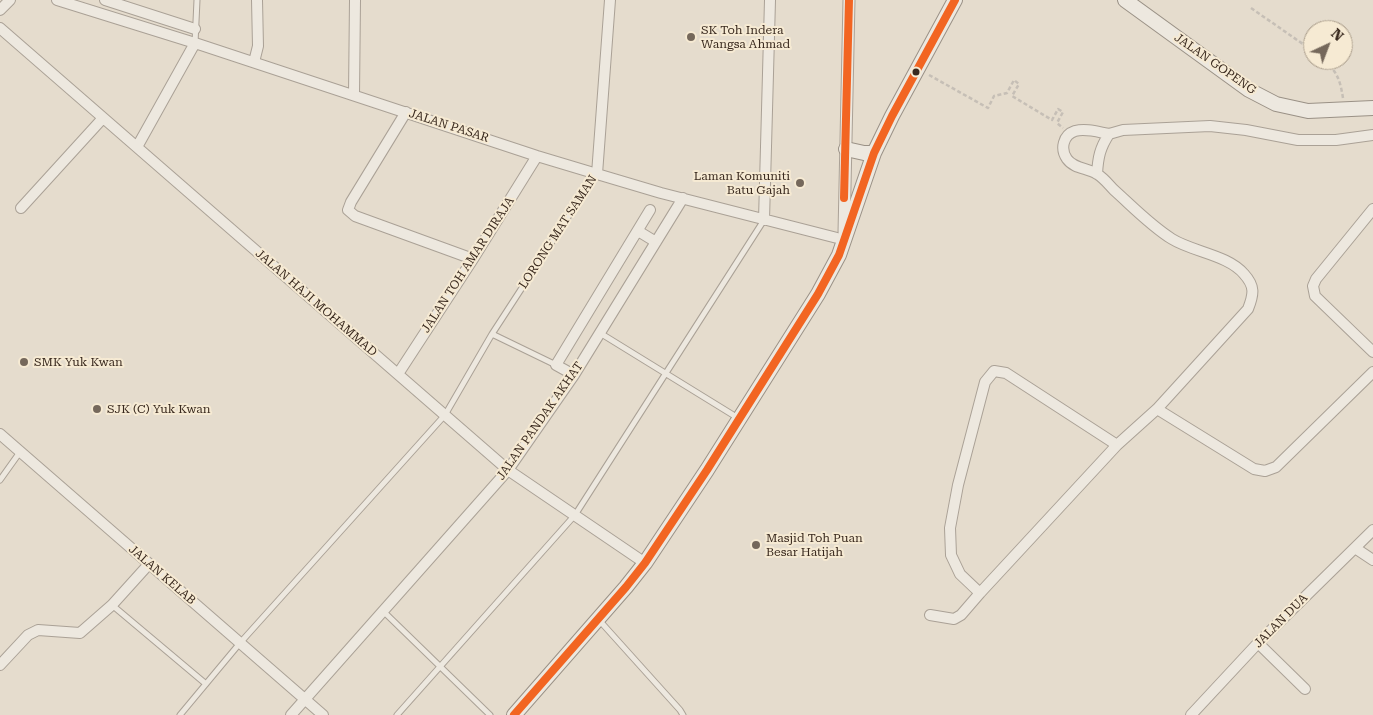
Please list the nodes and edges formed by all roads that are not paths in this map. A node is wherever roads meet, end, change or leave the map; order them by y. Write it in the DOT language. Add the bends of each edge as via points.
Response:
graph roads {
  1 [pos="10,0"];
  2 [pos="57,0"];
  3 [pos="105,0"];
  4 [pos="197,0"];
  5 [pos="257,0"];
  6 [pos="355,0"];
  7 [pos="610,0"];
  8 [pos="770,0"];
  9 [pos="849,0"];
  10 [pos="955,0"];
  11 [pos="1125,0"];
  12 [pos="0,10"];
  13 [pos="0,28"];
  14 [pos="195,29"];
  15 [pos="195,43"];
  16 [pos="254,62"];
  17 [pos="354,95"];
  18 [pos="1373,108"];
  19 [pos="406,112"];
  20 [pos="103,118"];
  21 [pos="1109,134"];
  22 [pos="1373,135"];
  23 [pos="137,147"];
  24 [pos="846,149"];
  25 [pos="874,152"];
  26 [pos="537,156"];
  27 [pos="597,174"];
  28 [pos="1097,174"];
  29 [pos="683,198"];
  30 [pos="21,208"];
  31 [pos="1373,209"];
  32 [pos="650,210"];
  33 [pos="764,220"];
  34 [pos="638,231"];
  35 [pos="844,240"];
  36 [pos="656,242"];
  37 [pos="473,259"];
  38 [pos="600,333"];
  39 [pos="492,334"];
  40 [pos="1373,352"];
  41 [pos="556,366"];
  42 [pos="1373,372"];
  43 [pos="398,374"];
  44 [pos="574,374"];
  45 [pos="666,374"];
  46 [pos="1157,409"];
  47 [pos="445,415"];
  48 [pos="739,419"];
  49 [pos="0,434"];
  50 [pos="1117,445"];
  51 [pos="20,452"];
  52 [pos="508,470"];
  53 [pos="0,480"];
  54 [pos="575,515"];
  55 [pos="1373,530"];
  56 [pos="1355,548"];
  57 [pos="1373,560"];
  58 [pos="645,563"];
  59 [pos="149,564"];
  60 [pos="980,593"];
  61 [pos="112,606"];
  62 [pos="383,611"];
  63 [pos="930,615"];
  64 [pos="598,619"];
  65 [pos="240,643"];
  66 [pos="1258,643"];
  67 [pos="0,665"];
  68 [pos="440,666"];
  69 [pos="206,684"];
  70 [pos="1305,689"];
  71 [pos="305,699"];
  72 [pos="180,715"];
  73 [pos="292,715"];
  74 [pos="323,715"];
  75 [pos="397,715"];
  76 [pos="490,715"];
  77 [pos="514,715"];
  78 [pos="683,715"];
  79 [pos="1191,715"];
  1 -- 12 [label="street"];
  2 -- 15 [label="street, JALAN PASAR"];
  3 -- 14 [label="street"];
  4 -- 14 [label="lane"];
  5 -- 16 [label="street" via="258,46"];
  6 -- 17 [label="street"];
  7 -- 27 [label="street, LORONG MAT SAMAN"];
  8 -- 33 [label="street"];
  9 -- 24 [label="street"];
  10 -- 25 [label="main road"];
  11 -- 18 [label="main road, JALAN GOPENG" via="1249,90 1276,104 1308,111"];
  13 -- 20 [label="street, JALAN HAJI MOHAMMAD"];
  14 -- 15 [label="lane"];
  15 -- 16 [label="street, JALAN PASAR"];
  15 -- 23 [label="street"];
  16 -- 17 [label="street, JALAN PASAR"];
  17 -- 19 [label="street, JALAN PASAR"];
  19 -- 26 [label="street, JALAN PASAR"];
  19 -- 37 [label="street" via="348,210 355,216"];
  20 -- 23 [label="street, JALAN HAJI MOHAMMAD"];
  20 -- 30 [label="street"];
  21 -- 22 [label="street" via="1123,130 1210,126 1298,140 1336,140"];
  21 -- 28 [label="street" via="1098,157"];
  21 -- 28 [label="street" via="1080,130 1070,133 1065,139 1063,150 1068,160"];
  23 -- 43 [label="street, JALAN HAJI MOHAMMAD"];
  24 -- 25 [label="main road"];
  24 -- 35 [label="street"];
  25 -- 35 [label="main road"];
  26 -- 27 [label="street, JALAN PASAR"];
  26 -- 37 [label="street, JALAN TOH AMAR DIRAJA"];
  27 -- 29 [label="street, JALAN PASAR"];
  27 -- 39 [label="lane, LORONG MAT SAMAN"];
  28 -- 46 [label="street" via="1168,236 1225,261 1243,272 1252,285 1248,309"];
  29 -- 33 [label="street, JALAN PASAR"];
  29 -- 36 [label="street, JALAN PANDAK AKHAT"];
  31 -- 40 [label="street" via="1313,286 1315,296"];
  32 -- 34 [label="street"];
  33 -- 35 [label="street, JALAN PASAR"];
  33 -- 45 [label="lane"];
  34 -- 36 [label="street"];
  34 -- 41 [label="street"];
  35 -- 48 [label="main road" via="818,294"];
  36 -- 38 [label="street, JALAN PANDAK AKHAT"];
  37 -- 43 [label="street, JALAN TOH AMAR DIRAJA"];
  38 -- 44 [label="street, JALAN PANDAK AKHAT"];
  38 -- 45 [label="lane"];
  39 -- 41 [label="lane"];
  39 -- 47 [label="lane, LORONG MAT SAMAN"];
  41 -- 44 [label="street"];
  42 -- 46 [label="street" via="1276,467 1266,471 1254,469"];
  43 -- 47 [label="street, JALAN HAJI MOHAMMAD"];
  44 -- 52 [label="street, JALAN PANDAK AKHAT"];
  45 -- 48 [label="lane"];
  45 -- 54 [label="lane"];
  46 -- 50 [label="street"];
  47 -- 52 [label="street, JALAN HAJI MOHAMMAD"];
  47 -- 65 [label="lane, LORONG MAT SAMAN"];
  48 -- 58 [label="main road"];
  49 -- 51 [label="street, JALAN KELAB"];
  50 -- 60 [label="street"];
  50 -- 60 [label="street" via="1006,373 994,372 985,382 950,528 951,555 960,574"];
  51 -- 53 [label="lane"];
  51 -- 59 [label="street, JALAN KELAB"];
  52 -- 54 [label="street, JALAN HAJI MOHAMMAD"];
  52 -- 62 [label="street, JALAN PANDAK AKHAT"];
  54 -- 58 [label="street, JALAN HAJI MOHAMMAD"];
  54 -- 68 [label="lane"];
  55 -- 56 [label="street, JALAN DUA"];
  56 -- 57 [label="street"];
  56 -- 66 [label="street, JALAN DUA"];
  58 -- 64 [label="main road"];
  59 -- 61 [label="street"];
  59 -- 65 [label="street, JALAN KELAB"];
  60 -- 63 [label="street" via="954,619"];
  61 -- 67 [label="street" via="80,633 38,630 28,635"];
  61 -- 69 [label="lane"];
  62 -- 68 [label="lane"];
  62 -- 71 [label="street, JALAN PANDAK AKHAT"];
  64 -- 77 [label="main road"];
  64 -- 78 [label="lane"];
  65 -- 69 [label="lane, LORONG MAT SAMAN"];
  65 -- 71 [label="street, JALAN KELAB"];
  66 -- 70 [label="street"];
  66 -- 79 [label="street, JALAN DUA"];
  68 -- 75 [label="lane"];
  68 -- 76 [label="lane"];
  69 -- 72 [label="lane, LORONG MAT SAMAN"];
  71 -- 73 [label="street, JALAN PANDAK AKHAT"];
  71 -- 74 [label="street, JALAN KELAB"];
}
